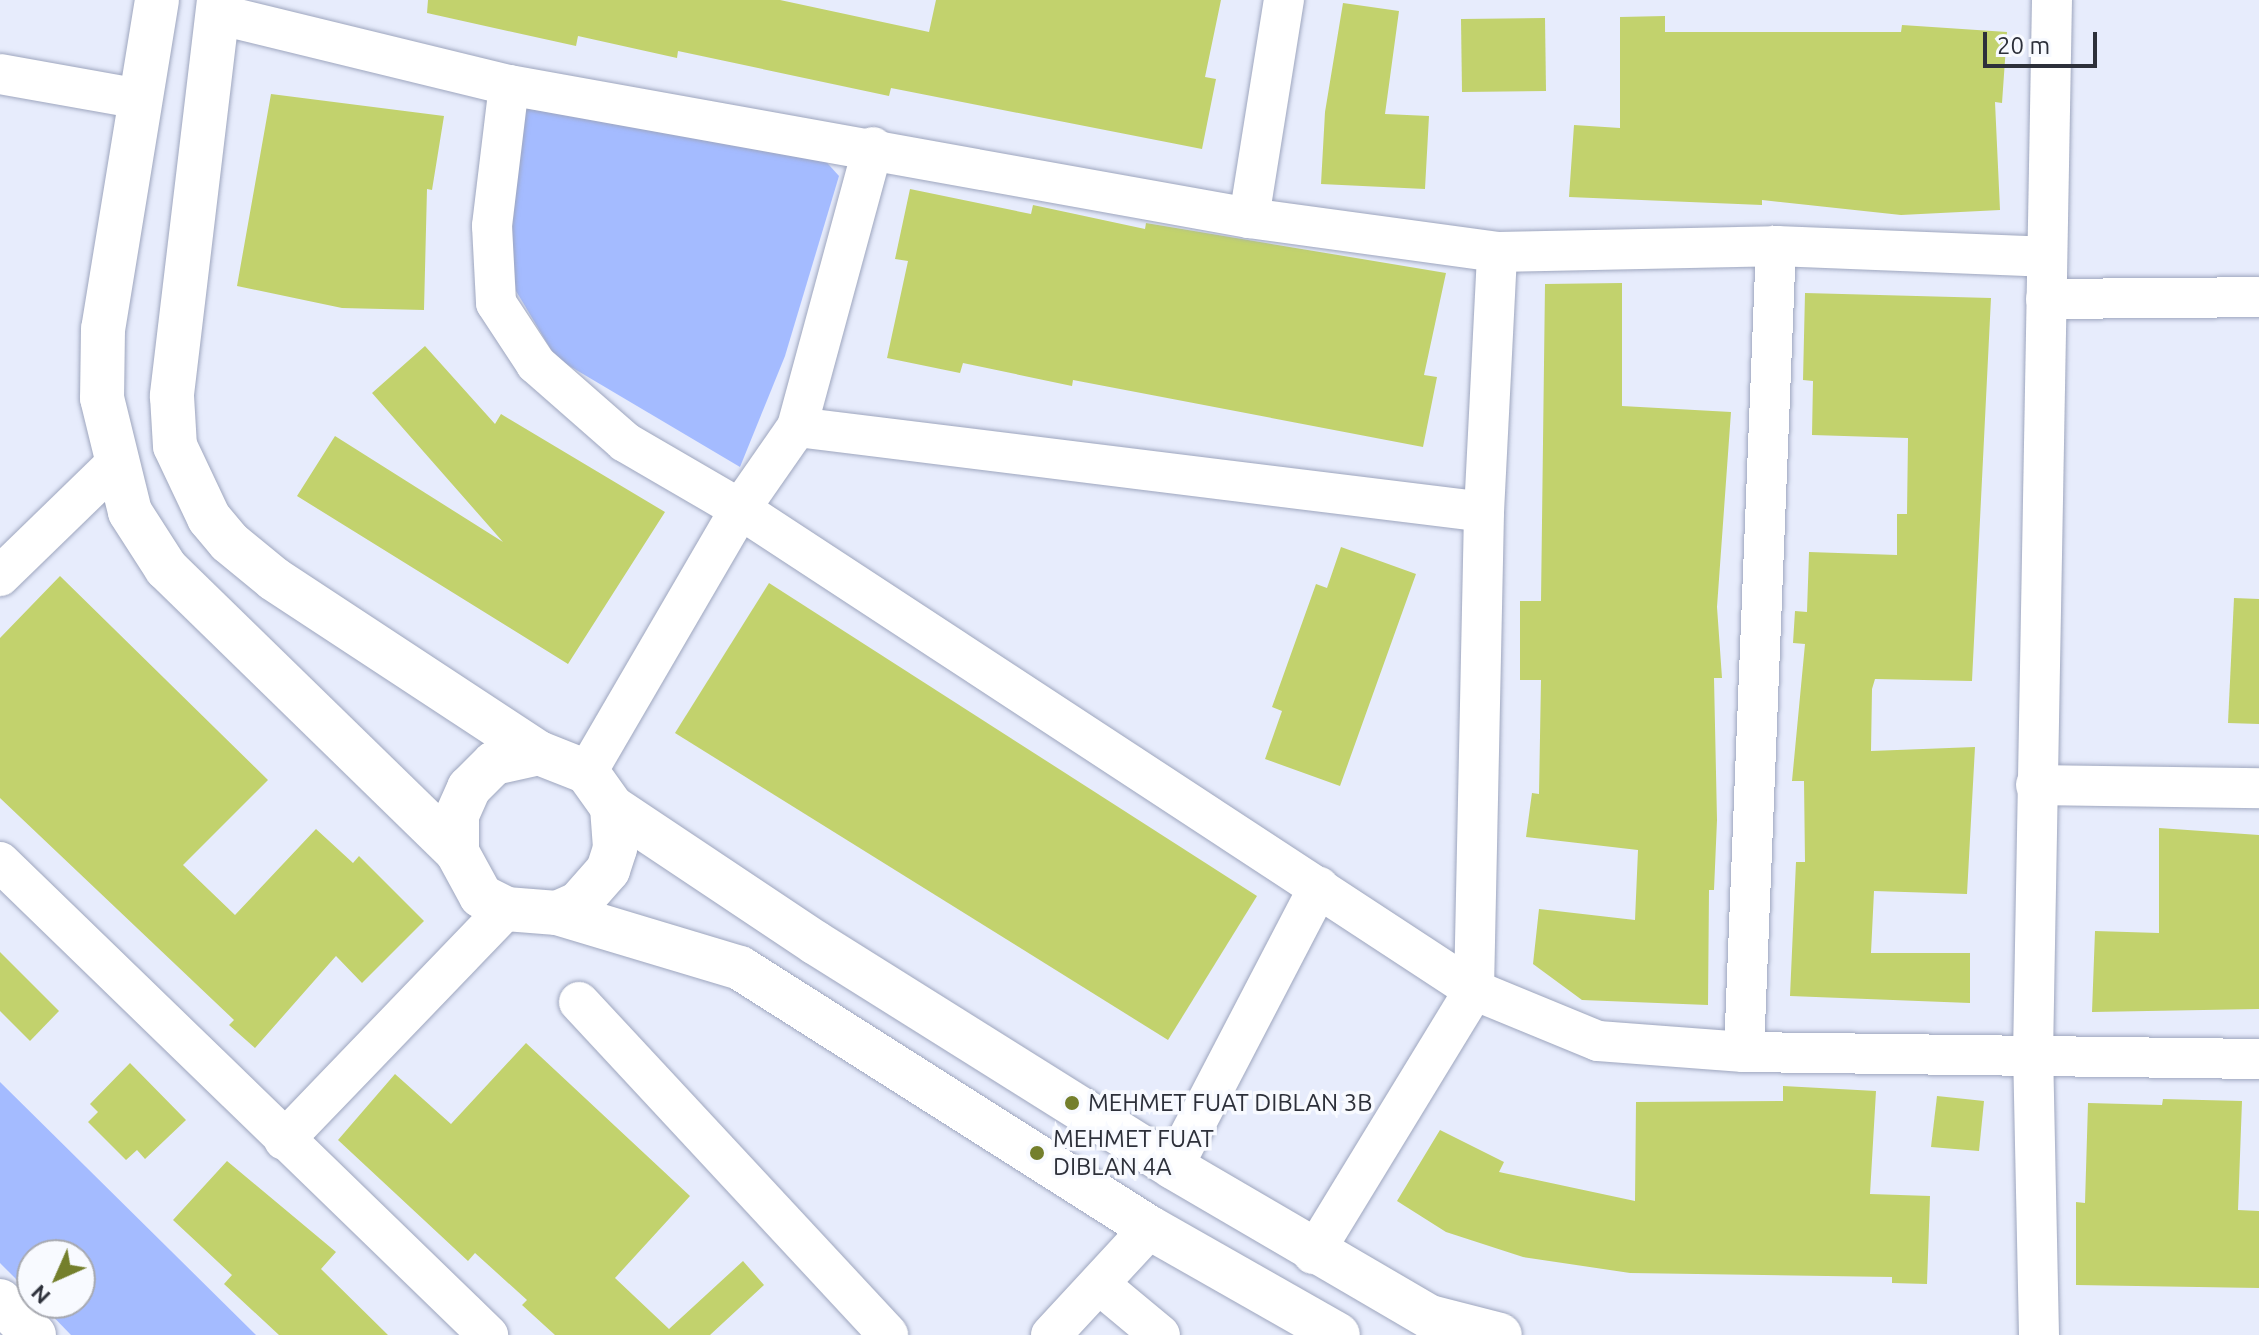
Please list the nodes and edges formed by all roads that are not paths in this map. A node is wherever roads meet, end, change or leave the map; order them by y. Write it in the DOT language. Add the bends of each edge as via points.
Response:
graph roads {
  1 [pos="157,0"];
  2 [pos="1284,0"];
  3 [pos="2052,0"];
  4 [pos="218,7"];
  5 [pos="0,74"];
  6 [pos="509,85"];
  7 [pos="141,99"];
  8 [pos="873,147"];
  9 [pos="1249,218"];
  10 [pos="1776,246"];
  11 [pos="1497,252"];
  12 [pos="2045,257"];
  13 [pos="2259,297"];
  14 [pos="2046,299"];
  15 [pos="797,427"];
  16 [pos="115,464"];
  17 [pos="740,509"];
  18 [pos="1484,512"];
  19 [pos="0,576"];
  20 [pos="539,753"];
  21 [pos="587,772"];
  22 [pos="2036,785"];
  23 [pos="2259,788"];
  24 [pos="612,807"];
  25 [pos="457,852"];
  26 [pos="0,862"];
  27 [pos="1319,887"];
  28 [pos="506,909"];
  29 [pos="557,913"];
  30 [pos="1474,990"];
  31 [pos="579,1002"];
  32 [pos="1744,1052"];
  33 [pos="2033,1056"];
  34 [pos="2259,1059"];
  35 [pos="284,1140"];
  36 [pos="1173,1167"];
  37 [pos="1150,1228"];
  38 [pos="1313,1254"];
  39 [pos="1100,1285"];
  40 [pos="0,1301"];
  41 [pos="1059,1332"];
  42 [pos="34,1335"];
  43 [pos="488,1335"];
  44 [pos="888,1335"];
  45 [pos="1160,1335"];
  46 [pos="1338,1335"];
  47 [pos="1500,1335"];
  48 [pos="2039,1335"];
  1 -- 7 [label="main road"];
  2 -- 9 [label="street"];
  3 -- 12 [label="street"];
  4 -- 6 [label="street"];
  4 -- 20 [label="main road" via="172,396 175,446 209,518 229,542 274,579"];
  5 -- 7 [label="street"];
  6 -- 8 [label="street"];
  6 -- 17 [label="street" via="492,226 496,303 536,364 625,442"];
  7 -- 16 [label="main road" via="103,329 102,398"];
  8 -- 9 [label="street"];
  8 -- 15 [label="street"];
  9 -- 11 [label="street"];
  10 -- 11 [label="street"];
  10 -- 12 [label="street"];
  10 -- 32 [label="street"];
  11 -- 18 [label="street"];
  12 -- 14 [label="street"];
  13 -- 14 [label="street"];
  14 -- 22 [label="street"];
  15 -- 17 [label="street"];
  15 -- 18 [label="street"];
  16 -- 19 [label="street"];
  16 -- 25 [label="main road" via="130,512 166,568"];
  17 -- 21 [label="street"];
  17 -- 27 [label="street"];
  18 -- 30 [label="street"];
  20 -- 21 [label="main road"];
  20 -- 25 [label="main road" via="494,763 474,781 461,800"];
  21 -- 24 [label="main road"];
  22 -- 23 [label="street"];
  22 -- 33 [label="street"];
  24 -- 29 [label="main road" via="615,848 608,870 579,903"];
  24 -- 36 [label="main road"];
  25 -- 28 [label="main road" via="469,883"];
  26 -- 35 [label="street"];
  27 -- 30 [label="street"];
  27 -- 36 [label="street"];
  28 -- 29 [label="main road"];
  28 -- 35 [label="street"];
  29 -- 37 [label="main road" via="740,968"];
  30 -- 32 [label="street" via="1598,1041"];
  30 -- 38 [label="street"];
  31 -- 44 [label="street"];
  32 -- 33 [label="street"];
  33 -- 34 [label="street"];
  33 -- 48 [label="street"];
  35 -- 43 [label="street"];
  36 -- 38 [label="main road"];
  37 -- 39 [label="street"];
  37 -- 46 [label="main road"];
  38 -- 47 [label="main road" via="1430,1317"];
  39 -- 41 [label="street"];
  39 -- 45 [label="street"];
  40 -- 42 [label="main road"];
}
